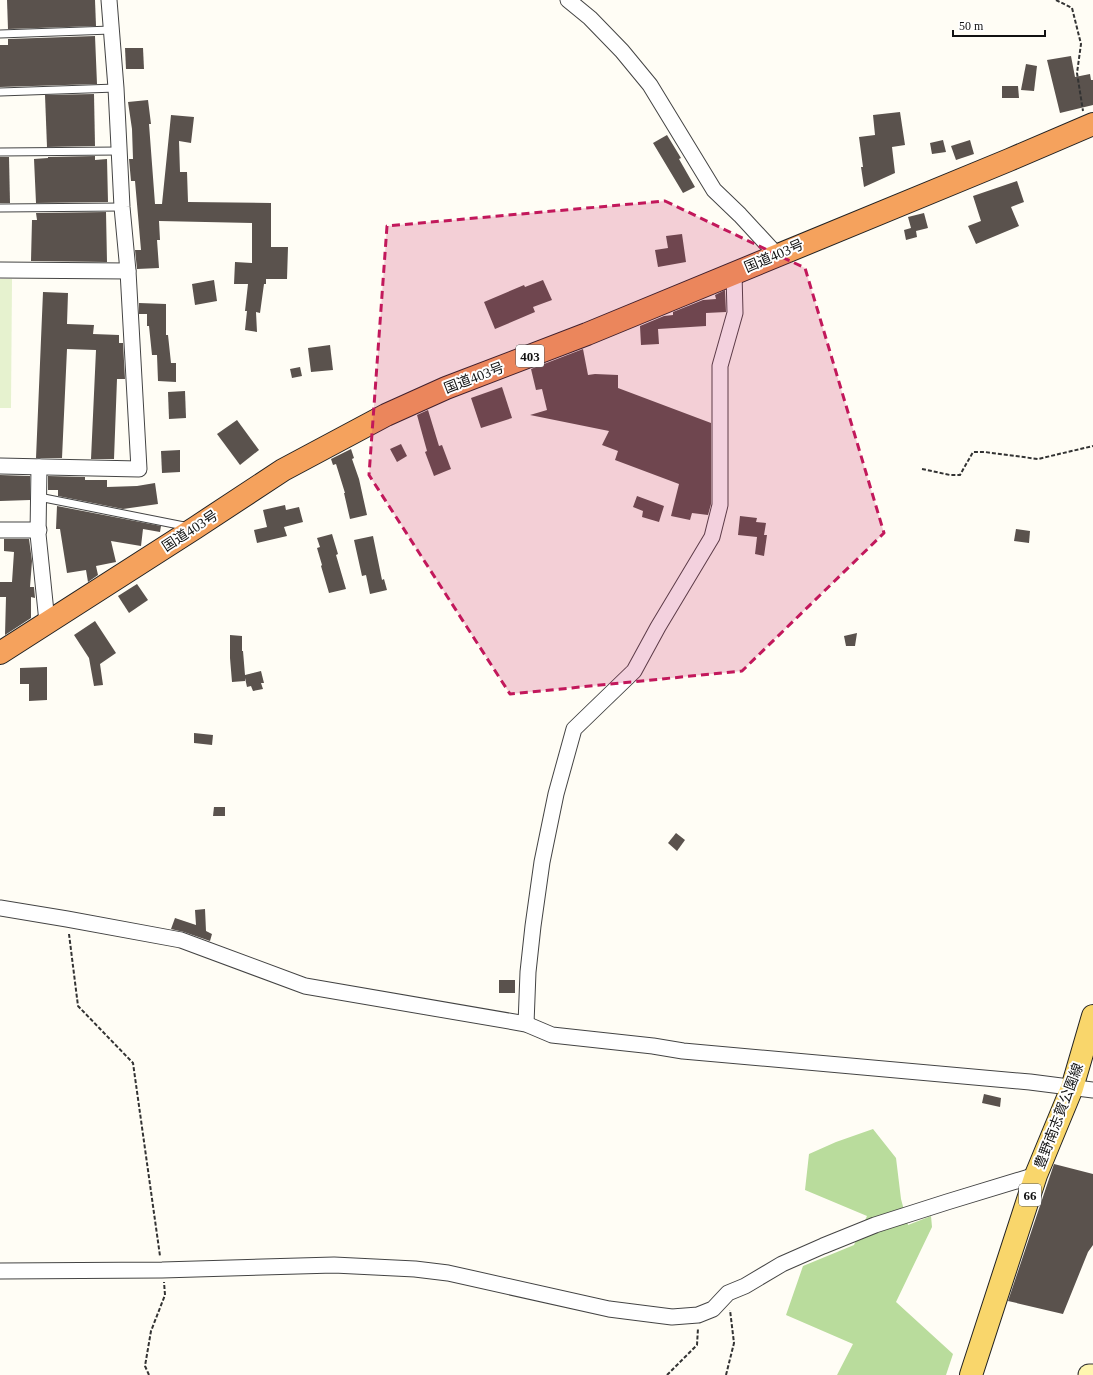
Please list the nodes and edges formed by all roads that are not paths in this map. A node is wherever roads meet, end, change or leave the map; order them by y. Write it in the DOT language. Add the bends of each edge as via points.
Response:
graph roads {
  1 [pos="108,0"];
  2 [pos="568,0"];
  3 [pos="111,30"];
  4 [pos="0,34"];
  5 [pos="116,88"];
  6 [pos="0,92"];
  7 [pos="1089,126"];
  8 [pos="119,151"];
  9 [pos="0,152"];
  10 [pos="122,207"];
  11 [pos="0,208"];
  12 [pos="777,255"];
  13 [pos="0,270"];
  14 [pos="128,271"];
  15 [pos="734,273"];
  16 [pos="0,466"];
  17 [pos="39,467"];
  18 [pos="39,497"];
  19 [pos="195,528"];
  20 [pos="0,530"];
  21 [pos="39,530"];
  22 [pos="47,622"];
  23 [pos="0,653"];
  24 [pos="0,908"];
  25 [pos="1093,1016"];
  26 [pos="526,1024"];
  27 [pos="1072,1088"];
  28 [pos="1093,1090"];
  29 [pos="1036,1175"];
  30 [pos="0,1270"];
  31 [pos="971,1375"];
  32 [pos="1089,1375"];
  33 [pos="1093,1375"];
  1 -- 3 [label="street"];
  2 -- 12 [label="street" via="590,18 622,51 650,85 714,190"];
  3 -- 4 [label="lane"];
  3 -- 5 [label="street"];
  5 -- 6 [label="lane"];
  5 -- 8 [label="street"];
  7 -- 12 [label="highway, 国道403号 / 403"];
  8 -- 9 [label="lane"];
  8 -- 10 [label="street"];
  10 -- 11 [label="lane"];
  10 -- 14 [label="street"];
  12 -- 15 [label="highway, 国道403号 / 403"];
  13 -- 14 [label="street"];
  14 -- 17 [label="street" via="140,468"];
  15 -- 19 [label="highway, 国道403号 / 403" via="588,334 446,388 386,415 283,470"];
  15 -- 26 [label="street" via="735,313 720,366 720,505 712,537 634,671 574,730 556,794 542,862 528,972"];
  16 -- 17 [label="street"];
  17 -- 18 [label="street"];
  18 -- 19 [label="lane"];
  18 -- 21 [label="street"];
  19 -- 22 [label="highway, 国道403号 / 403"];
  20 -- 21 [label="street"];
  21 -- 22 [label="street"];
  22 -- 23 [label="highway, 国道403号 / 403"];
  24 -- 26 [label="street" via="181,940 305,986"];
  25 -- 27 [label="main road, 豊野南志賀公園線 / 66"];
  26 -- 27 [label="street" via="552,1035 653,1046 683,1052 1030,1082"];
  27 -- 28 [label="street"];
  27 -- 29 [label="main road, 豊野南志賀公園線 / 66"];
  29 -- 30 [label="street" via="875,1225 782,1264 728,1293 713,1309 698,1315 672,1317 609,1309 448,1273 416,1269 334,1265 162,1270"];
  29 -- 31 [label="main road, 豊野南志賀公園線 / 66"];
  32 -- 33 [label="street"];
}
